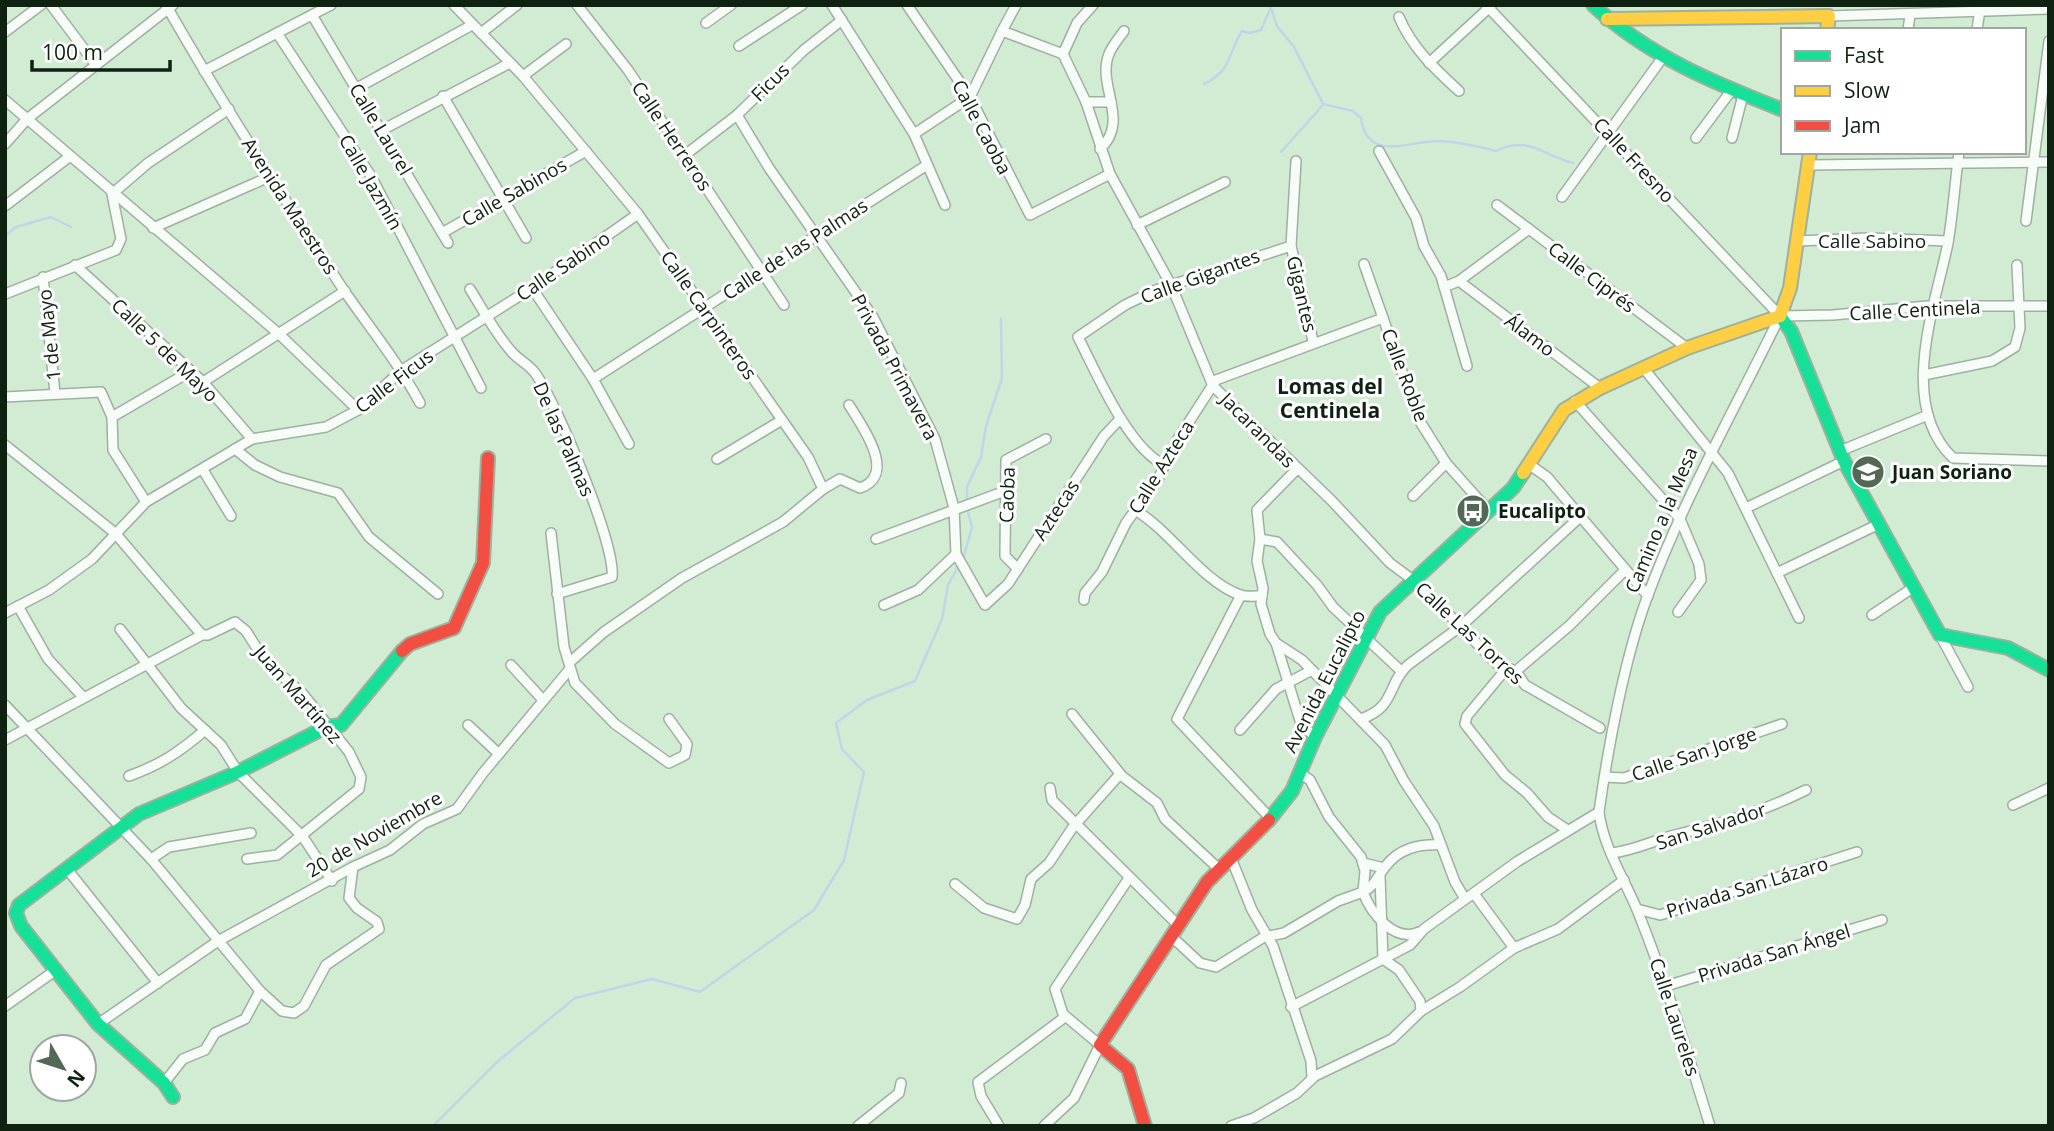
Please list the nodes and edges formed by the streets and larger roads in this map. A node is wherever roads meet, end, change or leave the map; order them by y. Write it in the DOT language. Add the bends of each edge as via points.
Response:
graph roads {
  1 [pos="41,5"];
  2 [pos="51,5"];
  3 [pos="331,5"];
  4 [pos="454,5"];
  5 [pos="517,5"];
  6 [pos="577,5"];
  7 [pos="731,5"];
  8 [pos="802,5"];
  9 [pos="832,5"];
  10 [pos="907,5"];
  11 [pos="1016,5"];
  12 [pos="1093,5"];
  13 [pos="1593,5"];
  14 [pos="1489,6"];
  15 [pos="169,7"];
  16 [pos="1980,9"];
  17 [pos="2049,9"];
  18 [pos="312,15"];
  19 [pos="1910,15"];
  20 [pos="1829,16"];
  21 [pos="1399,17"];
  22 [pos="1606,19"];
  23 [pos="842,20"];
  24 [pos="706,23"];
  25 [pos="472,25"];
  26 [pos="1827,28"];
  27 [pos="1908,28"];
  28 [pos="1977,28"];
  29 [pos="1124,31"];
  30 [pos="5,32"];
  31 [pos="1002,32"];
  32 [pos="277,33"];
  33 [pos="481,33"];
  34 [pos="2049,41"];
  35 [pos="566,44"];
  36 [pos="739,46"];
  37 [pos="1063,54"];
  38 [pos="1663,57"];
  39 [pos="510,63"];
  40 [pos="1429,63"];
  41 [pos="96,65"];
  42 [pos="2047,69"];
  43 [pos="204,71"];
  44 [pos="523,76"];
  45 [pos="356,88"];
  46 [pos="1459,91"];
  47 [pos="1737,93"];
  48 [pos="443,96"];
  49 [pos="970,97"];
  50 [pos="5,100"];
  51 [pos="1086,102"];
  52 [pos="1111,102"];
  53 [pos="229,109"];
  54 [pos="1781,109"];
  55 [pos="737,115"];
  56 [pos="27,119"];
  57 [pos="382,130"];
  58 [pos="914,134"];
  59 [pos="1610,134"];
  60 [pos="1696,138"];
  61 [pos="1732,138"];
  62 [pos="5,144"];
  63 [pos="1100,149"];
  64 [pos="586,151"];
  65 [pos="1379,151"];
  66 [pos="1888,154"];
  67 [pos="1959,154"];
  68 [pos="685,155"];
  69 [pos="69,157"];
  70 [pos="1810,158"];
  71 [pos="1296,161"];
  72 [pos="2036,162"];
  73 [pos="2049,162"];
  74 [pos="1887,163"];
  75 [pos="1957,164"];
  76 [pos="927,165"];
  77 [pos="1110,174"];
  78 [pos="271,176"];
  79 [pos="1226,182"];
  80 [pos="112,194"];
  81 [pos="1562,197"];
  82 [pos="504,198"];
  83 [pos="945,205"];
  84 [pos="1497,205"];
  85 [pos="5,206"];
  86 [pos="638,214"];
  87 [pos="2026,221"];
  88 [pos="1136,225"];
  89 [pos="153,228"];
  90 [pos="1529,229"];
  91 [pos="442,233"];
  92 [pos="816,235"];
  93 [pos="526,238"];
  94 [pos="1948,241"];
  95 [pos="1797,242"];
  96 [pos="448,243"];
  97 [pos="1291,246"];
  98 [pos="75,264"];
  99 [pos="1364,264"];
  100 [pos="2017,265"];
  101 [pos="764,269"];
  102 [pos="43,277"];
  103 [pos="1459,281"];
  104 [pos="1171,285"];
  105 [pos="1444,287"];
  106 [pos="532,288"];
  107 [pos="470,289"];
  108 [pos="345,291"];
  109 [pos="5,294"];
  110 [pos="784,305"];
  111 [pos="1933,305"];
  112 [pos="2018,306"];
  113 [pos="2049,306"];
  114 [pos="706,308"];
  115 [pos="487,316"];
  116 [pos="1780,317"];
  117 [pos="1383,318"];
  118 [pos="278,333"];
  119 [pos="456,337"];
  120 [pos="1314,341"];
  121 [pos="1687,348"];
  122 [pos="1467,366"];
  123 [pos="402,370"];
  124 [pos="1645,370"];
  125 [pos="191,371"];
  126 [pos="1924,375"];
  127 [pos="593,379"];
  128 [pos="203,382"];
  129 [pos="1212,384"];
  130 [pos="481,388"];
  131 [pos="1600,388"];
  132 [pos="55,393"];
  133 [pos="5,397"];
  134 [pos="1574,401"];
  135 [pos="420,403"];
  136 [pos="849,405"];
  137 [pos="358,410"];
  138 [pos="1928,415"];
  139 [pos="112,417"];
  140 [pos="1120,419"];
  141 [pos="782,420"];
  142 [pos="252,439"];
  143 [pos="1046,439"];
  144 [pos="629,444"];
  145 [pos="6,446"];
  146 [pos="235,449"];
  147 [pos="1712,450"];
  148 [pos="1842,456"];
  149 [pos="488,458"];
  150 [pos="717,458"];
  151 [pos="2049,461"];
  152 [pos="1446,463"];
  153 [pos="1530,464"];
  154 [pos="1164,466"];
  155 [pos="1297,469"];
  156 [pos="203,470"];
  157 [pos="822,489"];
  158 [pos="1005,491"];
  159 [pos="1413,496"];
  160 [pos="146,502"];
  161 [pos="954,508"];
  162 [pos="1746,508"];
  163 [pos="1135,510"];
  164 [pos="1488,510"];
  165 [pos="231,516"];
  166 [pos="1580,517"];
  167 [pos="1680,519"];
  168 [pos="1879,524"];
  169 [pos="115,533"];
  170 [pos="551,533"];
  171 [pos="876,539"];
  172 [pos="1260,539"];
  173 [pos="956,554"];
  174 [pos="1018,569"];
  175 [pos="1625,570"];
  176 [pos="1777,573"];
  177 [pos="1412,580"];
  178 [pos="1913,587"];
  179 [pos="438,594"];
  180 [pos="558,594"];
  181 [pos="1241,595"];
  182 [pos="1262,596"];
  183 [pos="1648,596"];
  184 [pos="1084,600"];
  185 [pos="884,605"];
  186 [pos="18,606"];
  187 [pos="1678,612"];
  188 [pos="5,613"];
  189 [pos="1872,615"];
  190 [pos="1799,618"];
  191 [pos="1461,626"];
  192 [pos="120,629"];
  193 [pos="202,635"];
  194 [pos="1940,635"];
  195 [pos="1365,637"];
  196 [pos="1276,643"];
  197 [pos="511,664"];
  198 [pos="150,665"];
  199 [pos="569,666"];
  200 [pos="1506,669"];
  201 [pos="1312,670"];
  202 [pos="2049,670"];
  203 [pos="1401,671"];
  204 [pos="1516,671"];
  205 [pos="1290,683"];
  206 [pos="1968,687"];
  207 [pos="1336,695"];
  208 [pos="83,697"];
  209 [pos="543,701"];
  210 [pos="5,705"];
  211 [pos="1072,715"];
  212 [pos="668,719"];
  213 [pos="1362,719"];
  214 [pos="468,724"];
  215 [pos="1782,724"];
  216 [pos="326,727"];
  217 [pos="26,728"];
  218 [pos="1600,728"];
  219 [pos="205,730"];
  220 [pos="1240,730"];
  221 [pos="1314,737"];
  222 [pos="5,740"];
  223 [pos="499,754"];
  224 [pos="238,772"];
  225 [pos="1300,773"];
  226 [pos="1120,774"];
  227 [pos="129,776"];
  228 [pos="1605,777"];
  229 [pos="1050,788"];
  230 [pos="2049,788"];
  231 [pos="1806,790"];
  232 [pos="2013,805"];
  233 [pos="1599,812"];
  234 [pos="1271,819"];
  235 [pos="1077,823"];
  236 [pos="119,829"];
  237 [pos="1566,830"];
  238 [pos="251,834"];
  239 [pos="303,837"];
  240 [pos="1441,845"];
  241 [pos="1857,852"];
  242 [pos="1612,853"];
  243 [pos="1231,858"];
  244 [pos="151,859"];
  245 [pos="247,859"];
  246 [pos="1363,863"];
  247 [pos="353,867"];
  248 [pos="67,869"];
  249 [pos="1219,869"];
  250 [pos="1382,872"];
  251 [pos="1129,878"];
  252 [pos="1624,880"];
  253 [pos="332,881"];
  254 [pos="955,884"];
  255 [pos="1363,892"];
  256 [pos="1475,895"];
  257 [pos="1465,899"];
  258 [pos="1637,909"];
  259 [pos="1882,920"];
  260 [pos="1383,922"];
  261 [pos="1424,929"];
  262 [pos="1175,930"];
  263 [pos="1267,936"];
  264 [pos="218,941"];
  265 [pos="1514,948"];
  266 [pos="1403,950"];
  267 [pos="1383,959"];
  268 [pos="57,970"];
  269 [pos="1399,970"];
  270 [pos="158,982"];
  271 [pos="1666,986"];
  272 [pos="260,991"];
  273 [pos="5,1006"];
  274 [pos="1291,1007"];
  275 [pos="1421,1011"];
  276 [pos="1065,1017"];
  277 [pos="98,1024"];
  278 [pos="1100,1045"];
  279 [pos="1312,1078"];
  280 [pos="163,1083"];
  281 [pos="901,1083"];
  282 [pos="173,1097"];
  283 [pos="858,1126"];
  284 [pos="999,1126"];
  285 [pos="1044,1126"];
  286 [pos="1145,1126"];
  287 [pos="1231,1126"];
  288 [pos="1710,1126"];
  1 -- 30 [label="street"];
  2 -- 41 [label="street"];
  3 -- 18 [label="street"];
  4 -- 25 [label="street, Calle Carpinteros"];
  5 -- 33 [label="street"];
  6 -- 68 [label="street, Calle Herreros"];
  7 -- 24 [label="street"];
  8 -- 36 [label="street"];
  9 -- 23 [label="street"];
  10 -- 49 [label="street, Calle Caoba"];
  11 -- 31 [label="street"];
  12 -- 37 [label="street" via="1077,23"];
  13 -- 22 [label="street"];
  14 -- 40 [label="street"];
  14 -- 59 [label="street, Calle Fresno"];
  15 -- 41 [label="street"];
  15 -- 43 [label="street, Avenida Maestros"];
  16 -- 17 [label="street"];
  16 -- 19 [label="street"];
  16 -- 28 [label="street"];
  18 -- 32 [label="street"];
  18 -- 45 [label="street, Calle Laurel"];
  19 -- 20 [label="street"];
  19 -- 27 [label="street"];
  20 -- 22 [label="street"];
  20 -- 26 [label="street"];
  21 -- 40 [label="street" via="1406,35"];
  22 -- 38 [label="street"];
  23 -- 55 [label="street, Ficus"];
  23 -- 58 [label="street"];
  25 -- 33 [label="street, Calle Carpinteros"];
  25 -- 45 [label="street"];
  29 -- 52 [label="street" via="1108,55"];
  31 -- 37 [label="street"];
  31 -- 49 [label="street"];
  32 -- 43 [label="street"];
  32 -- 119 [label="street, Calle Jazmín" via="371,176"];
  33 -- 39 [label="street, Calle Carpinteros"];
  34 -- 42 [label="street"];
  35 -- 44 [label="street"];
  37 -- 51 [label="street, Jacarandas"];
  38 -- 47 [label="street"];
  38 -- 59 [label="street"];
  39 -- 44 [label="street, Calle Carpinteros"];
  39 -- 48 [label="street"];
  40 -- 46 [label="street"];
  41 -- 56 [label="street"];
  42 -- 72 [label="street"];
  43 -- 53 [label="street, Avenida Maestros"];
  44 -- 64 [label="street, Calle Carpinteros"];
  45 -- 57 [label="street, Calle Laurel"];
  47 -- 54 [label="street"];
  47 -- 60 [label="street"];
  47 -- 61 [label="street"];
  48 -- 57 [label="street"];
  48 -- 82 [label="street"];
  49 -- 58 [label="street"];
  49 -- 77 [label="street, Calle Caoba" via="1030,215"];
  50 -- 56 [label="street"];
  51 -- 52 [label="street"];
  51 -- 63 [label="street, Jacarandas"];
  52 -- 63 [label="street" via="1111,137"];
  53 -- 78 [label="street, Avenida Maestros"];
  53 -- 80 [label="street" via="148,163"];
  55 -- 68 [label="street"];
  55 -- 92 [label="street, Privada Primavera"];
  56 -- 62 [label="street"];
  56 -- 69 [label="street"];
  57 -- 91 [label="street, Calle Laurel"];
  58 -- 76 [label="street"];
  59 -- 81 [label="street"];
  59 -- 116 [label="street, Calle Fresno"];
  63 -- 77 [label="street, Jacarandas"];
  64 -- 82 [label="street, Calle Sabinos"];
  64 -- 86 [label="street, Calle Carpinteros"];
  65 -- 105 [label="street" via="1416,218"];
  66 -- 74 [label="street"];
  67 -- 75 [label="street"];
  68 -- 101 [label="street, Calle Herreros"];
  69 -- 80 [label="street"];
  69 -- 85 [label="street"];
  70 -- 74 [label="street"];
  70 -- 95 [label="street, Camino a la Mesa"];
  71 -- 97 [label="street, Gigantes"];
  72 -- 73 [label="street"];
  72 -- 75 [label="street"];
  72 -- 87 [label="street"];
  74 -- 75 [label="street"];
  75 -- 94 [label="street"];
  76 -- 83 [label="street"];
  76 -- 92 [label="street, Calle de las Palmas"];
  77 -- 88 [label="street, Jacarandas"];
  78 -- 89 [label="street"];
  78 -- 108 [label="street, Avenida Maestros"];
  79 -- 88 [label="street"];
  80 -- 89 [label="street"];
  80 -- 98 [label="street" via="121,245"];
  82 -- 91 [label="street, Calle Sabinos"];
  82 -- 93 [label="street"];
  84 -- 90 [label="street, Calle Ciprés"];
  86 -- 106 [label="street, Calle Sabino"];
  86 -- 114 [label="street, Calle Carpinteros"];
  88 -- 104 [label="street, Jacarandas"];
  89 -- 118 [label="street"];
  90 -- 103 [label="street"];
  90 -- 121 [label="street, Calle Ciprés"];
  91 -- 96 [label="street, Calle Laurel"];
  92 -- 101 [label="street, Calle de las Palmas"];
  92 -- 161 [label="street, Privada Primavera" via="873,317 935,439"];
  94 -- 95 [label="street, Calle Sabino" via="1869,238"];
  94 -- 111 [label="street"];
  95 -- 116 [label="street, Camino a la Mesa"];
  97 -- 104 [label="street, Calle Gigantes"];
  97 -- 120 [label="street, Gigantes"];
  98 -- 102 [label="street"];
  98 -- 125 [label="street, Calle 5 de Mayo"];
  99 -- 117 [label="street, Calle Roble"];
  100 -- 112 [label="street"];
  101 -- 110 [label="street, Calle Herreros"];
  101 -- 114 [label="street, Calle de las Palmas"];
  102 -- 109 [label="street"];
  102 -- 132 [label="street, 1 de Mayo"];
  103 -- 105 [label="street"];
  103 -- 131 [label="street, Álamo"];
  104 -- 129 [label="street, Jacarandas"];
  104 -- 140 [label="street, Calle Gigantes" via="1125,304 1078,337"];
  105 -- 122 [label="street"];
  106 -- 115 [label="street, Calle Sabino"];
  106 -- 127 [label="street"];
  107 -- 115 [label="street, De las Palmas"];
  108 -- 118 [label="street"];
  108 -- 123 [label="street, Avenida Maestros"];
  111 -- 112 [label="street, Calle Centinela"];
  111 -- 116 [label="street, Calle Centinela"];
  111 -- 126 [label="street"];
  112 -- 113 [label="street, Calle Centinela"];
  112 -- 126 [label="street" via="2020,328 2015,347 1992,360"];
  114 -- 127 [label="street, Calle de las Palmas"];
  114 -- 141 [label="street, Calle Carpinteros"];
  115 -- 119 [label="street, Calle Ficus"];
  115 -- 180 [label="street, De las Palmas" via="541,384 608,548 612,577"];
  116 -- 121 [label="street, Avenida Eucalipto"];
  116 -- 147 [label="street, Camino a la Mesa"];
  116 -- 148 [label="street" via="1791,331"];
  117 -- 120 [label="street"];
  117 -- 152 [label="street, Calle Roble" via="1419,419"];
  118 -- 128 [label="street"];
  118 -- 137 [label="street"];
  119 -- 123 [label="street, Calle Ficus"];
  119 -- 130 [label="street, Calle Jazmín"];
  120 -- 129 [label="street" via="1220,376"];
  121 -- 124 [label="street, Avenida Eucalipto"];
  123 -- 135 [label="street, Avenida Maestros"];
  123 -- 137 [label="street, Calle Ficus"];
  124 -- 131 [label="street, Avenida Eucalipto"];
  124 -- 147 [label="street"];
  125 -- 128 [label="street, Calle 5 de Mayo"];
  125 -- 139 [label="street"];
  126 -- 138 [label="street"];
  127 -- 144 [label="street"];
  128 -- 142 [label="street, Calle 5 de Mayo"];
  129 -- 154 [label="street, Calle Azteca"];
  129 -- 155 [label="street, Jacarandas"];
  131 -- 134 [label="street, Avenida Eucalipto"];
  132 -- 133 [label="street"];
  132 -- 139 [label="street, 1 de Mayo" via="101,392"];
  134 -- 153 [label="street, Avenida Eucalipto" via="1560,414"];
  134 -- 167 [label="street"];
  136 -- 157 [label="street" via="875,450 875,475 860,488 840,479"];
  137 -- 142 [label="street, Calle Ficus" via="326,427"];
  138 -- 148 [label="street"];
  138 -- 151 [label="street" via="1940,446 1953,458"];
  139 -- 160 [label="street" via="113,450"];
  140 -- 154 [label="street"];
  140 -- 174 [label="street, Aztecas" via="1104,436"];
  141 -- 150 [label="street"];
  141 -- 157 [label="street, Calle Carpinteros"];
  142 -- 146 [label="street, Calle Ficus"];
  143 -- 158 [label="street, Caoba" via="1007,458"];
  145 -- 169 [label="street"];
  146 -- 156 [label="street, Calle Ficus"];
  146 -- 179 [label="street" via="279,477 338,493 369,537"];
  147 -- 162 [label="street"];
  147 -- 167 [label="street, Camino a la Mesa"];
  148 -- 162 [label="street"];
  148 -- 168 [label="street"];
  149 -- 216 [label="street" via="483,563 454,628 410,644 341,725"];
  152 -- 159 [label="street"];
  152 -- 164 [label="street, Calle Roble"];
  153 -- 164 [label="street, Avenida Eucalipto" via="1513,488"];
  153 -- 166 [label="street" via="1543,472"];
  154 -- 163 [label="street, Calle Azteca"];
  155 -- 172 [label="street" via="1257,510"];
  155 -- 177 [label="street, Jacarandas"];
  156 -- 160 [label="street, Calle Ficus"];
  156 -- 165 [label="street"];
  157 -- 199 [label="street, 20 de Noviembre" via="783,522 682,578 604,632"];
  158 -- 161 [label="street"];
  158 -- 174 [label="street, Caoba" via="1005,556"];
  160 -- 169 [label="street, Calle Ficus"];
  161 -- 171 [label="street"];
  161 -- 173 [label="street, Privada Primavera"];
  162 -- 176 [label="street"];
  163 -- 181 [label="street" via="1152,520 1196,565"];
  163 -- 184 [label="street, Calle Azteca"];
  164 -- 177 [label="street, Avenida Eucalipto"];
  166 -- 175 [label="street"];
  166 -- 191 [label="street"];
  167 -- 183 [label="street, Camino a la Mesa"];
  167 -- 187 [label="street" via="1701,580"];
  168 -- 176 [label="street"];
  168 -- 178 [label="street"];
  169 -- 186 [label="street, Calle Ficus" via="92,559"];
  169 -- 193 [label="street"];
  170 -- 180 [label="street"];
  172 -- 182 [label="street" via="1256,553"];
  172 -- 195 [label="street" via="1277,542"];
  173 -- 174 [label="street, Aztecas" via="985,604"];
  173 -- 185 [label="street" via="918,590"];
  175 -- 183 [label="street"];
  175 -- 204 [label="street"];
  176 -- 190 [label="street"];
  177 -- 191 [label="street, Calle Las Torres"];
  177 -- 195 [label="street, Avenida Eucalipto" via="1385,606"];
  178 -- 189 [label="street"];
  178 -- 194 [label="street"];
  180 -- 199 [label="street"];
  181 -- 182 [label="street"];
  181 -- 234 [label="street" via="1177,719"];
  182 -- 196 [label="street"];
  183 -- 228 [label="street, Camino a la Mesa"];
  186 -- 188 [label="street, Calle Ficus"];
  186 -- 208 [label="street" via="48,659"];
  191 -- 200 [label="street, Calle Las Torres"];
  191 -- 203 [label="street"];
  192 -- 198 [label="street"];
  193 -- 198 [label="street"];
  193 -- 216 [label="street, Juan Martínez" via="235,622 265,661 303,694"];
  194 -- 202 [label="street" via="2008,648"];
  194 -- 206 [label="street"];
  195 -- 203 [label="street"];
  195 -- 207 [label="street, Avenida Eucalipto"];
  196 -- 201 [label="street"];
  196 -- 205 [label="street"];
  197 -- 209 [label="street"];
  198 -- 208 [label="street"];
  198 -- 219 [label="street" via="181,708"];
  199 -- 209 [label="street, 20 de Noviembre"];
  199 -- 212 [label="street" via="575,683 615,724 669,763 685,755 687,744"];
  200 -- 204 [label="street, Calle Las Torres"];
  200 -- 237 [label="street" via="1465,720 1500,770"];
  201 -- 205 [label="street"];
  201 -- 207 [label="street"];
  203 -- 213 [label="street" via="1390,699 1376,714"];
  204 -- 218 [label="street, Calle Las Torres" via="1525,685"];
  205 -- 220 [label="street" via="1276,689"];
  205 -- 221 [label="street" via="1301,724"];
  207 -- 213 [label="street"];
  207 -- 221 [label="street, Avenida Eucalipto"];
  208 -- 217 [label="street"];
  209 -- 223 [label="street, 20 de Noviembre"];
  210 -- 217 [label="street"];
  211 -- 226 [label="street"];
  213 -- 240 [label="street" via="1391,754"];
  214 -- 223 [label="street"];
  215 -- 228 [label="street, Calle San Jorge" via="1624,778"];
  216 -- 224 [label="street"];
  216 -- 239 [label="street, Juan Martínez" via="349,752 361,777 359,789"];
  217 -- 222 [label="street"];
  217 -- 236 [label="street"];
  219 -- 224 [label="street"];
  219 -- 227 [label="street" via="167,760"];
  221 -- 225 [label="street, Avenida Eucalipto"];
  223 -- 247 [label="street, 20 de Noviembre" via="457,809"];
  224 -- 236 [label="street" via="150,809"];
  224 -- 239 [label="street"];
  225 -- 234 [label="street, Avenida Eucalipto"];
  225 -- 246 [label="street" via="1310,780 1329,817"];
  226 -- 235 [label="street"];
  226 -- 249 [label="street" via="1157,803 1165,819"];
  228 -- 233 [label="street, Camino a la Mesa"];
  229 -- 235 [label="street" via="1052,800"];
  230 -- 232 [label="street"];
  231 -- 242 [label="street, San Salvador" via="1740,820"];
  233 -- 237 [label="street"];
  233 -- 242 [label="street, Camino a la Mesa"];
  234 -- 243 [label="street, Avenida Eucalipto"];
  235 -- 251 [label="street"];
  235 -- 254 [label="street" via="1049,863 1031,879 1017,919 984,908"];
  236 -- 244 [label="street"];
  236 -- 248 [label="street"];
  237 -- 256 [label="street"];
  238 -- 244 [label="street" via="169,847"];
  239 -- 245 [label="street" via="277,855"];
  239 -- 253 [label="street"];
  240 -- 250 [label="street" via="1410,847"];
  240 -- 257 [label="street"];
  241 -- 258 [label="street, Privada San Lázaro" via="1660,915"];
  242 -- 252 [label="street, Camino a la Mesa"];
  243 -- 249 [label="street, Avenida Eucalipto"];
  243 -- 263 [label="street"];
  244 -- 264 [label="street"];
  246 -- 250 [label="street"];
  246 -- 255 [label="street"];
  247 -- 253 [label="street, 20 de Noviembre"];
  247 -- 272 [label="street" via="349,898 379,929 326,965 304,1006 294,1013 282,1011"];
  248 -- 268 [label="street" via="19,905 16,913 21,926"];
  248 -- 270 [label="street"];
  249 -- 262 [label="street, Avenida Eucalipto"];
  250 -- 255 [label="street"];
  250 -- 260 [label="street"];
  251 -- 262 [label="street"];
  251 -- 276 [label="street" via="1057,985 1057,1003"];
  252 -- 258 [label="street, Camino a la Mesa"];
  252 -- 265 [label="street" via="1558,929"];
  253 -- 264 [label="street, 20 de Noviembre"];
  255 -- 260 [label="street"];
  255 -- 263 [label="street" via="1338,901 1284,933"];
  256 -- 257 [label="street"];
  256 -- 265 [label="street"];
  257 -- 261 [label="street"];
  258 -- 271 [label="street, Calle Laureles"];
  259 -- 271 [label="street, Privada San Ángel"];
  260 -- 261 [label="street" via="1403,937"];
  260 -- 267 [label="street"];
  261 -- 266 [label="street"];
  262 -- 263 [label="street" via="1209,968"];
  262 -- 278 [label="street, Avenida Eucalipto"];
  263 -- 274 [label="street"];
  264 -- 270 [label="street, 20 de Noviembre"];
  264 -- 272 [label="street"];
  265 -- 275 [label="street"];
  266 -- 267 [label="street"];
  266 -- 269 [label="street"];
  267 -- 269 [label="street"];
  267 -- 274 [label="street"];
  268 -- 273 [label="street"];
  268 -- 277 [label="street"];
  269 -- 275 [label="street" via="1420,1001"];
  270 -- 277 [label="street, 20 de Noviembre"];
  271 -- 288 [label="street, Calle Laureles"];
  272 -- 280 [label="street" via="245,1018 215,1033 205,1050 183,1059"];
  274 -- 279 [label="street" via="1311,1060"];
  275 -- 279 [label="street" via="1392,1039"];
  276 -- 278 [label="street"];
  276 -- 284 [label="street" via="978,1082"];
  277 -- 280 [label="street"];
  278 -- 285 [label="street" via="1074,1098"];
  278 -- 286 [label="street" via="1128,1069"];
  279 -- 287 [label="street" via="1293,1096"];
  280 -- 282 [label="street"];
  281 -- 283 [label="street" via="899,1093"];
}
